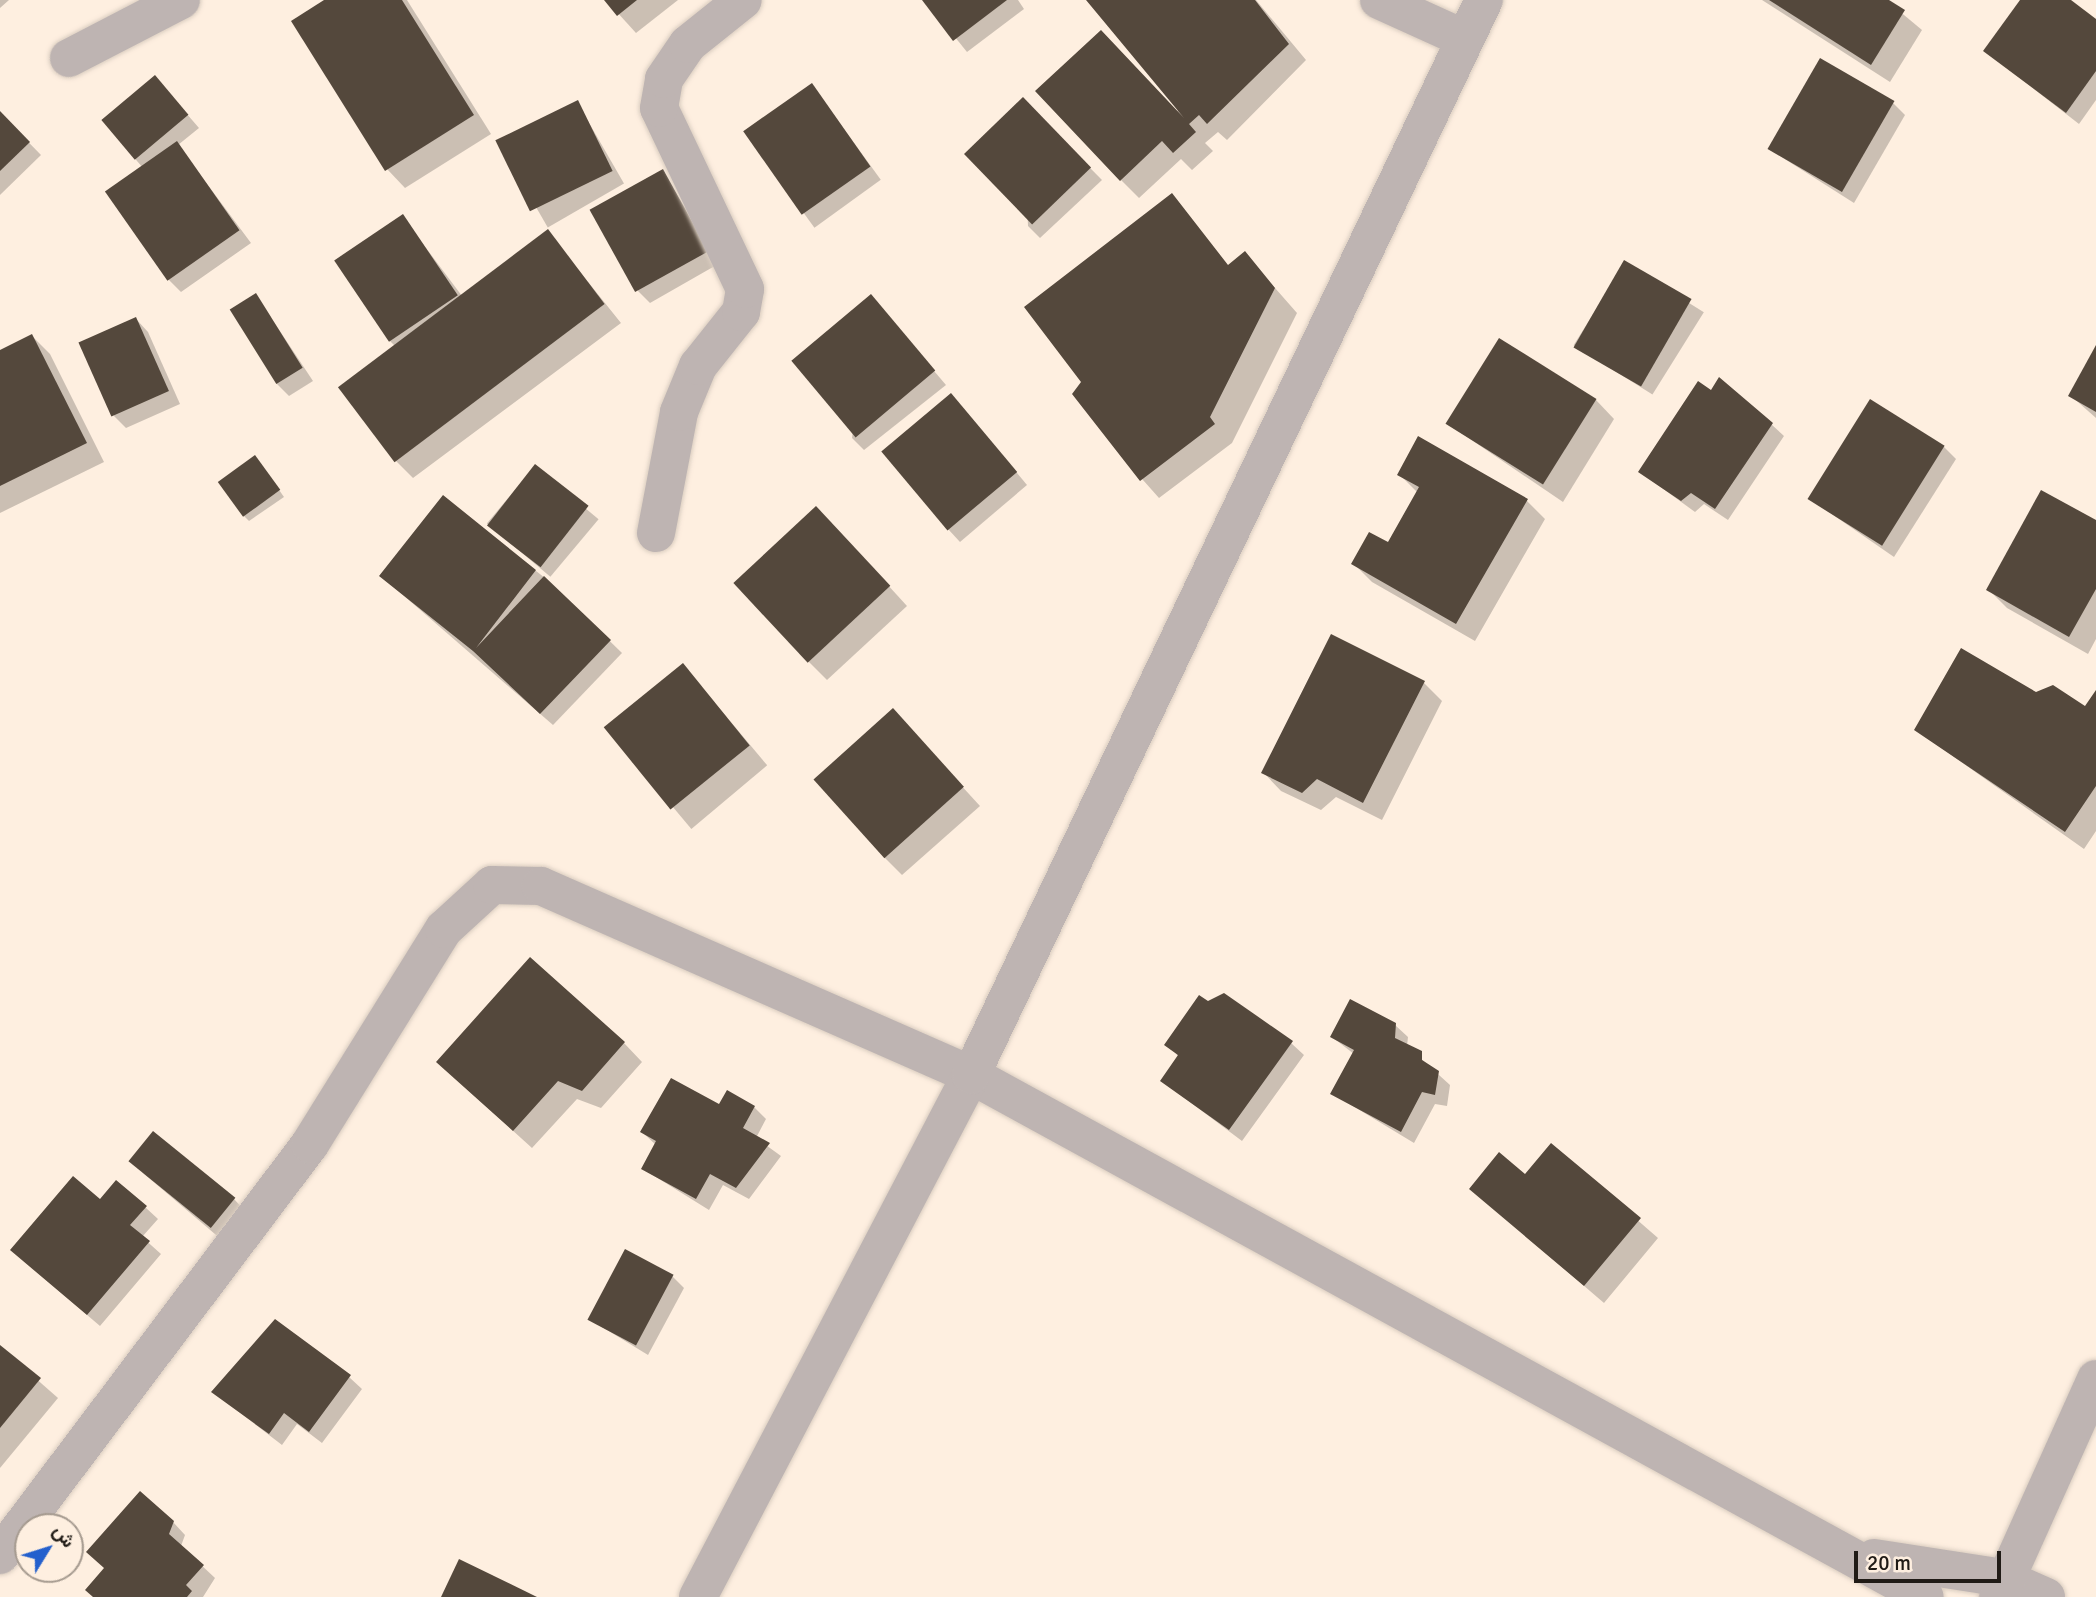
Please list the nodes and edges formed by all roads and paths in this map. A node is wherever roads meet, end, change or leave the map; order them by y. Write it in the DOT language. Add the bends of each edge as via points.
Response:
graph roads {
  1 [pos="181,0"];
  2 [pos="743,0"];
  3 [pos="1379,0"];
  4 [pos="1484,0"];
  5 [pos="1465,39"];
  6 [pos="69,58"];
  7 [pos="656,533"];
  8 [pos="971,1075"];
  9 [pos="2096,1380"];
  10 [pos="0,1555"];
  11 [pos="1855,1555"];
  12 [pos="2000,1588"];
  13 [pos="698,1597"];
  14 [pos="1924,1597"];
  15 [pos="2046,1597"];
  1 -- 6 [label="street"];
  2 -- 7 [label="street" via="688,44 664,79 659,108 745,289 741,312 698,366 679,412"];
  3 -- 5 [label="street"];
  4 -- 5 [label="street"];
  5 -- 8 [label="street"];
  8 -- 10 [label="street" via="541,886 492,885 444,929 310,1144"];
  8 -- 11 [label="street"];
  8 -- 13 [label="street"];
  9 -- 12 [label="street"];
  11 -- 12 [label="street"];
  11 -- 14 [label="street"];
  12 -- 15 [label="street"];
}
